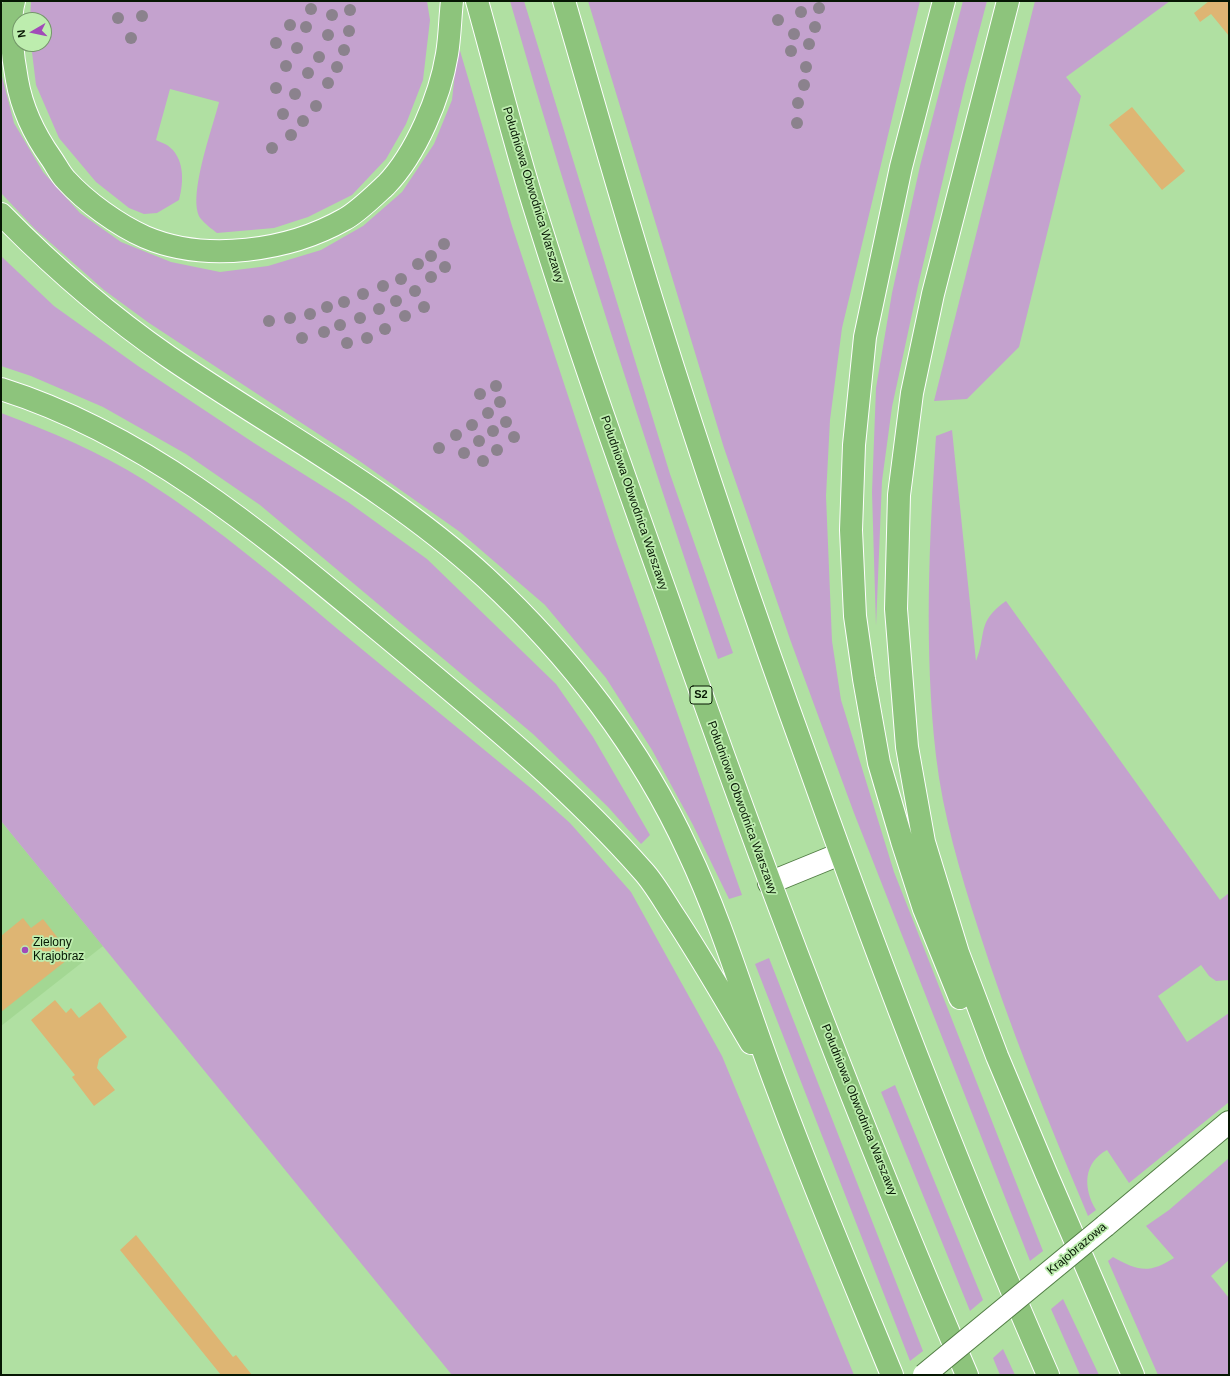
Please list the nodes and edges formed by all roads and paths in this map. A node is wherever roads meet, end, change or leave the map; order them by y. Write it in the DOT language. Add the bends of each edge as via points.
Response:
graph roads {
  1 [pos="14,1"];
  2 [pos="452,1"];
  3 [pos="477,1"];
  4 [pos="564,1"];
  5 [pos="944,1"];
  6 [pos="1008,1"];
  7 [pos="1,214"];
  8 [pos="1,389"];
  9 [pos="840,854"];
  10 [pos="769,883"];
  11 [pos="778,1092"];
  12 [pos="1229,1122"];
  13 [pos="1046,1173"];
  14 [pos="892,1375"];
  15 [pos="924,1375"];
  16 [pos="967,1375"];
  17 [pos="1048,1375"];
  18 [pos="1133,1375"];
  1 -- 2 [label="highway" via="13,56 20,93 36,137 66,180 103,213 146,237 199,250 243,251 298,241 346,218 386,184 417,142 435,98 447,54"];
  3 -- 10 [label="highway, Południowa Obwodnica Warszawy / S2" via="533,204 587,370"];
  4 -- 9 [label="highway" via="655,310 721,516"];
  5 -- 13 [label="highway" via="901,167 865,337 854,445 852,530 855,616 880,763 924,909 963,1006"];
  6 -- 13 [label="highway" via="933,294 912,393 900,494 896,609 907,747 924,842 958,953 997,1056"];
  7 -- 11 [label="highway" via="46,260 106,311 168,357 408,514 484,576 540,630 594,696 643,767 688,850 729,950"];
  8 -- 11 [label="highway" via="31,398 113,435 193,484 302,566 507,737 574,798 645,872 702,958"];
  9 -- 10 [label="street"];
  9 -- 17 [label="highway" via="977,1210"];
  10 -- 16 [label="highway, Południowa Obwodnica Warszawy / S2" via="854,1100"];
  11 -- 14 [label="highway"];
  12 -- 15 [label="street, Krajobrazowa, bridge"];
  13 -- 18 [label="highway"];
}
